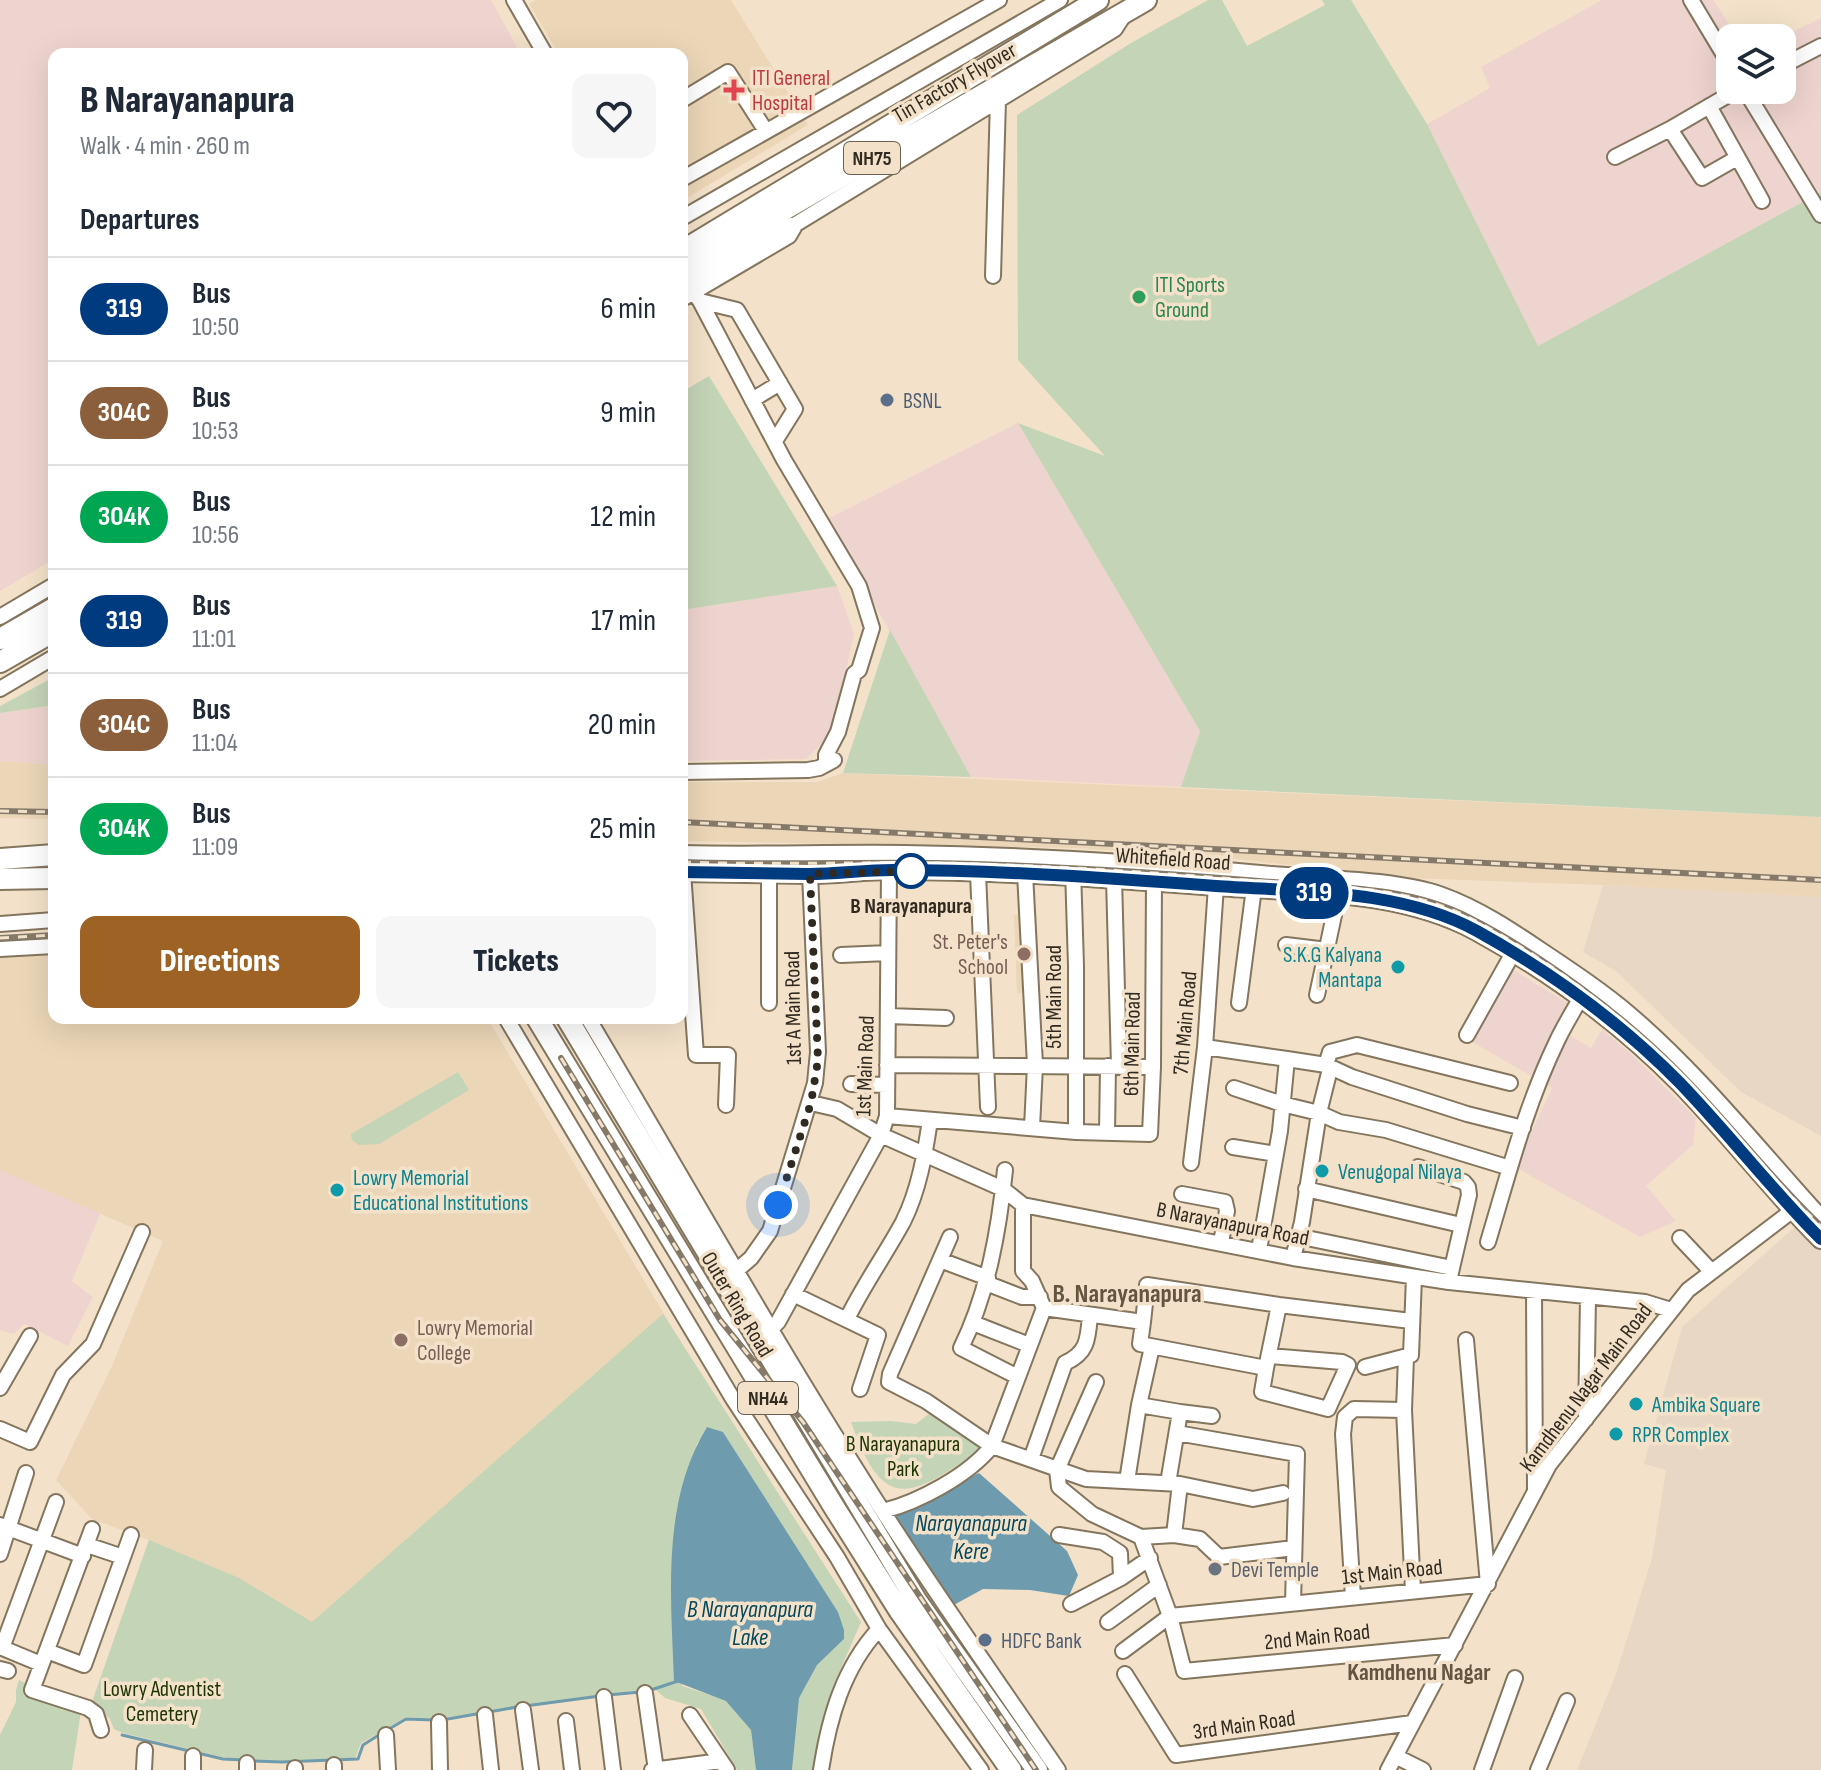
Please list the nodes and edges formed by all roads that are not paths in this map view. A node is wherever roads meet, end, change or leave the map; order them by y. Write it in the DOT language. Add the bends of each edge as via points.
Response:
graph roads {
  1 [pos="514,0"];
  2 [pos="999,0"];
  3 [pos="1060,0"];
  4 [pos="1146,0"];
  5 [pos="1691,0"];
  6 [pos="1095,1"];
  7 [pos="1127,11"];
  8 [pos="1716,42"];
  9 [pos="1821,46"];
  10 [pos="542,48"];
  11 [pos="1796,59"];
  12 [pos="688,96"];
  13 [pos="998,100"];
  14 [pos="1716,102"];
  15 [pos="1754,104"];
  16 [pos="1709,106"];
  17 [pos="762,125"];
  18 [pos="1670,129"];
  19 [pos="1615,157"];
  20 [pos="1737,158"];
  21 [pos="688,176"];
  22 [pos="1762,201"];
  23 [pos="688,215"];
  24 [pos="1821,215"];
  25 [pos="688,247"];
  26 [pos="993,276"];
  27 [pos="688,289"];
  28 [pos="780,383"];
  29 [pos="752,400"];
  30 [pos="775,441"];
  31 [pos="48,589"];
  32 [pos="48,611"];
  33 [pos="0,617"];
  34 [pos="48,634"];
  35 [pos="0,639"];
  36 [pos="48,661"];
  37 [pos="0,662"];
  38 [pos="0,689"];
  39 [pos="688,769"];
  40 [pos="48,855"];
  41 [pos="0,859"];
  42 [pos="688,866"];
  43 [pos="688,866"];
  44 [pos="1073,868"];
  45 [pos="889,870"];
  46 [pos="769,872"];
  47 [pos="978,873"];
  48 [pos="1025,873"];
  49 [pos="810,874"];
  50 [pos="1114,878"];
  51 [pos="0,879"];
  52 [pos="47,879"];
  53 [pos="1154,881"];
  54 [pos="1216,886"];
  55 [pos="1254,888"];
  56 [pos="1340,889"];
  57 [pos="0,893"];
  58 [pos="48,920"];
  59 [pos="0,924"];
  60 [pos="1286,945"];
  61 [pos="48,946"];
  62 [pos="688,947"];
  63 [pos="0,949"];
  64 [pos="1327,950"];
  65 [pos="888,953"];
  66 [pos="1513,953"];
  67 [pos="841,955"];
  68 [pos="1317,995"];
  69 [pos="1581,997"];
  70 [pos="769,1003"];
  71 [pos="1239,1003"];
  72 [pos="888,1016"];
  73 [pos="946,1018"];
  74 [pos="510,1024"];
  75 [pos="541,1024"];
  76 [pos="571,1024"];
  77 [pos="592,1024"];
  78 [pos="1467,1035"];
  79 [pos="1205,1047"];
  80 [pos="1287,1059"];
  81 [pos="887,1065"];
  82 [pos="1035,1065"];
  83 [pos="1075,1066"];
  84 [pos="1113,1066"];
  85 [pos="1153,1067"];
  86 [pos="1328,1067"];
  87 [pos="988,1068"];
  88 [pos="1510,1083"];
  89 [pos="851,1084"];
  90 [pos="887,1085"];
  91 [pos="1234,1088"];
  92 [pos="811,1103"];
  93 [pos="1282,1104"];
  94 [pos="726,1105"];
  95 [pos="988,1107"];
  96 [pos="1319,1113"];
  97 [pos="887,1116"];
  98 [pos="930,1120"];
  99 [pos="1032,1128"];
  100 [pos="1523,1128"];
  101 [pos="1076,1132"];
  102 [pos="1107,1133"];
  103 [pos="881,1135"];
  104 [pos="1233,1147"];
  105 [pos="925,1153"];
  106 [pos="1276,1154"];
  107 [pos="1191,1163"];
  108 [pos="1418,1167"];
  109 [pos="1510,1168"];
  110 [pos="1005,1170"];
  111 [pos="1003,1189"];
  112 [pos="1306,1189"];
  113 [pos="1182,1194"];
  114 [pos="1023,1205"];
  115 [pos="1798,1206"];
  116 [pos="1821,1220"];
  117 [pos="1461,1225"];
  118 [pos="142,1232"];
  119 [pos="1297,1236"];
  120 [pos="950,1237"];
  121 [pos="1680,1238"];
  122 [pos="1821,1239"];
  123 [pos="1221,1242"];
  124 [pos="1488,1242"];
  125 [pos="1259,1250"];
  126 [pos="1293,1258"];
  127 [pos="940,1260"];
  128 [pos="736,1271"];
  129 [pos="1712,1272"];
  130 [pos="1450,1275"];
  131 [pos="1414,1277"];
  132 [pos="987,1281"];
  133 [pos="1534,1292"];
  134 [pos="793,1294"];
  135 [pos="1588,1297"];
  136 [pos="1042,1302"];
  137 [pos="1279,1305"];
  138 [pos="1671,1310"];
  139 [pos="1090,1315"];
  140 [pos="847,1319"];
  141 [pos="1411,1321"];
  142 [pos="1143,1322"];
  143 [pos="973,1323"];
  144 [pos="770,1330"];
  145 [pos="30,1336"];
  146 [pos="1466,1340"];
  147 [pos="1029,1345"];
  148 [pos="1152,1347"];
  149 [pos="1406,1357"];
  150 [pos="1268,1362"];
  151 [pos="1365,1367"];
  152 [pos="1018,1377"];
  153 [pos="1096,1382"];
  154 [pos="0,1388"];
  155 [pos="860,1389"];
  156 [pos="1139,1405"];
  157 [pos="1404,1410"];
  158 [pos="1180,1412"];
  159 [pos="1212,1416"];
  160 [pos="1586,1420"];
  161 [pos="0,1429"];
  162 [pos="1177,1433"];
  163 [pos="992,1446"];
  164 [pos="1031,1459"];
  165 [pos="1057,1470"];
  166 [pos="26,1473"];
  167 [pos="1127,1481"];
  168 [pos="1174,1484"];
  169 [pos="1535,1489"];
  170 [pos="1283,1493"];
  171 [pos="56,1502"];
  172 [pos="883,1511"];
  173 [pos="4,1527"];
  174 [pos="92,1529"];
  175 [pos="131,1535"];
  176 [pos="1059,1535"];
  177 [pos="1174,1535"];
  178 [pos="1141,1537"];
  179 [pos="41,1541"];
  180 [pos="1294,1548"];
  181 [pos="85,1550"];
  182 [pos="0,1554"];
  183 [pos="123,1557"];
  184 [pos="1150,1558"];
  185 [pos="1121,1578"];
  186 [pos="1488,1584"];
  187 [pos="1159,1585"];
  188 [pos="1413,1591"];
  189 [pos="1353,1597"];
  190 [pos="1293,1603"];
  191 [pos="1071,1604"];
  192 [pos="1170,1616"];
  193 [pos="1108,1622"];
  194 [pos="879,1629"];
  195 [pos="1455,1645"];
  196 [pos="1,1648"];
  197 [pos="1123,1651"];
  198 [pos="44,1657"];
  199 [pos="1125,1674"];
  200 [pos="1515,1678"];
  201 [pos="645,1693"];
  202 [pos="604,1697"];
  203 [pos="1567,1701"];
  204 [pos="523,1710"];
  205 [pos="485,1715"];
  206 [pos="690,1715"];
  207 [pos="566,1721"];
  208 [pos="439,1722"];
  209 [pos="1412,1723"];
  210 [pos="101,1730"];
  211 [pos="386,1735"];
  212 [pos="145,1750"];
  213 [pos="1393,1764"];
  214 [pos="724,1765"];
  215 [pos="144,1770"];
  216 [pos="388,1770"];
  217 [pos="440,1770"];
  218 [pos="491,1770"];
  219 [pos="531,1770"];
  220 [pos="572,1770"];
  221 [pos="613,1770"];
  222 [pos="654,1770"];
  223 [pos="821,1770"];
  224 [pos="981,1770"];
  225 [pos="1011,1770"];
  226 [pos="1037,1770"];
  227 [pos="1058,1770"];
  228 [pos="1423,1770"];
  229 [pos="1482,1770"];
  230 [pos="1538,1770"];
  1 -- 10 [label="street"];
  2 -- 21 [label="street"];
  3 -- 23 [label="street"];
  4 -- 7 [label="highway, NH75"];
  5 -- 8 [label="street"];
  6 -- 25 [label="highway, Tin Factory Flyover / NH75"];
  7 -- 13 [label="street" via="1115,29"];
  7 -- 27 [label="highway, Tin Factory Flyover / NH75"];
  9 -- 11 [label="street"];
  12 -- 17 [label="street" via="728,72"];
  13 -- 26 [label="street"];
  13 -- 27 [label="street" via="796,224 789,236"];
  14 -- 16 [label="street"];
  15 -- 24 [label="street"];
  16 -- 18 [label="street"];
  16 -- 20 [label="street"];
  18 -- 19 [label="street"];
  18 -- 20 [label="street" via="1702,178"];
  20 -- 22 [label="street"];
  27 -- 28 [label="street" via="737,310"];
  27 -- 29 [label="street"];
  28 -- 29 [label="street"];
  28 -- 30 [label="street" via="795,409"];
  29 -- 30 [label="street"];
  30 -- 39 [label="street" via="859,586 872,628 826,762 814,769"];
  31 -- 33 [label="street"];
  32 -- 35 [label="highway"];
  34 -- 37 [label="highway"];
  36 -- 38 [label="street"];
  40 -- 41 [label="highway"];
  42 -- 44 [label="main road, Whitefield Road" via="905,855"];
  43 -- 46 [label="main road, Whitefield Road"];
  44 -- 48 [label="main road, Whitefield Road"];
  44 -- 50 [label="main road, Whitefield Road"];
  44 -- 56 [label="main road, Whitefield Road" via="1186,867"];
  44 -- 83 [label="street, 5th Main Road"];
  45 -- 47 [label="main road, Whitefield Road"];
  45 -- 49 [label="main road, Whitefield Road"];
  45 -- 65 [label="street, 1st Main Road"];
  46 -- 49 [label="main road, Whitefield Road"];
  46 -- 70 [label="street"];
  47 -- 48 [label="main road, Whitefield Road"];
  47 -- 87 [label="street"];
  48 -- 82 [label="street"];
  49 -- 92 [label="street, 1st A Main Road" via="818,1052"];
  50 -- 53 [label="main road, Whitefield Road"];
  50 -- 84 [label="street"];
  51 -- 52 [label="highway"];
  52 -- 57 [label="highway"];
  53 -- 54 [label="main road, Whitefield Road"];
  53 -- 85 [label="street, 6th Main Road"];
  54 -- 55 [label="main road, Whitefield Road"];
  54 -- 79 [label="street, 7th Main Road"];
  55 -- 56 [label="main road, Whitefield Road"];
  55 -- 71 [label="street"];
  56 -- 64 [label="street"];
  56 -- 66 [label="main road, Whitefield Road" via="1440,914"];
  56 -- 115 [label="main road, Whitefield Road" via="1393,887 1441,896 1483,916 1597,990 1689,1072 1774,1164"];
  58 -- 59 [label="street"];
  60 -- 64 [label="street"];
  61 -- 63 [label="street"];
  62 -- 94 [label="street" via="696,1055 728,1055"];
  64 -- 68 [label="street"];
  65 -- 67 [label="street"];
  65 -- 72 [label="street, 1st Main Road"];
  66 -- 69 [label="main road, Whitefield Road"];
  66 -- 78 [label="street"];
  69 -- 100 [label="street" via="1558,1039"];
  69 -- 115 [label="main road, Whitefield Road" via="1680,1083"];
  72 -- 73 [label="street"];
  72 -- 81 [label="street, 1st Main Road"];
  74 -- 194 [label="street" via="725,1386"];
  75 -- 225 [label="highway, Outer Ring Road / NH44" via="842,1520"];
  76 -- 226 [label="highway, Outer Ring Road / NH44" via="916,1600"];
  77 -- 128 [label="street"];
  79 -- 80 [label="street"];
  79 -- 107 [label="street, 7th Main Road"];
  80 -- 86 [label="street"];
  80 -- 93 [label="street"];
  81 -- 87 [label="street"];
  81 -- 90 [label="street, 1st Main Road"];
  82 -- 83 [label="street"];
  82 -- 87 [label="street"];
  82 -- 99 [label="street"];
  83 -- 84 [label="street"];
  83 -- 101 [label="street, 5th Main Road"];
  84 -- 85 [label="street"];
  84 -- 102 [label="street"];
  85 -- 102 [label="street, 6th Main Road" via="1150,1134"];
  86 -- 88 [label="street" via="1330,1052 1357,1045"];
  86 -- 96 [label="street"];
  86 -- 100 [label="street"];
  87 -- 95 [label="street"];
  89 -- 90 [label="street"];
  90 -- 97 [label="street, 1st Main Road"];
  91 -- 93 [label="street"];
  92 -- 103 [label="street, B Narayanapura Road" via="837,1109"];
  92 -- 128 [label="street, 1st A Main Road" via="770,1231"];
  93 -- 96 [label="street"];
  93 -- 106 [label="street"];
  96 -- 109 [label="street"];
  96 -- 112 [label="street"];
  97 -- 98 [label="street, 6th Main Road"];
  97 -- 103 [label="street, 1st Main Road"];
  98 -- 99 [label="street, 6th Main Road"];
  98 -- 105 [label="street"];
  99 -- 101 [label="street, 6th Main Road"];
  100 -- 109 [label="street"];
  101 -- 102 [label="street, 6th Main Road"];
  103 -- 105 [label="street, B Narayanapura Road"];
  103 -- 134 [label="street, 1st Main Road"];
  104 -- 106 [label="street"];
  105 -- 111 [label="street, B Narayanapura Road"];
  105 -- 140 [label="street" via="904,1220"];
  106 -- 125 [label="street"];
  108 -- 117 [label="street" via="1468,1187"];
  109 -- 124 [label="street"];
  110 -- 111 [label="street"];
  111 -- 114 [label="street, B Narayanapura Road"];
  111 -- 132 [label="street"];
  112 -- 117 [label="street"];
  112 -- 119 [label="street"];
  113 -- 123 [label="street" via="1225,1202"];
  114 -- 123 [label="street, B Narayanapura Road"];
  114 -- 136 [label="street" via="1023,1271"];
  115 -- 116 [label="main road, Whitefield Road"];
  115 -- 122 [label="main road, Whitefield Road"];
  115 -- 129 [label="street, Kamdhenu Nagar Main Road"];
  117 -- 130 [label="street"];
  118 -- 161 [label="street" via="93,1344 63,1375 30,1442"];
  119 -- 126 [label="street"];
  119 -- 130 [label="street"];
  120 -- 127 [label="street"];
  121 -- 129 [label="street"];
  123 -- 125 [label="street, B Narayanapura Road"];
  125 -- 126 [label="street, B Narayanapura Road"];
  126 -- 131 [label="street, B Narayanapura Road"];
  127 -- 132 [label="street"];
  127 -- 163 [label="street" via="889,1382"];
  128 -- 144 [label="street"];
  129 -- 138 [label="street, Kamdhenu Nagar Main Road"];
  130 -- 131 [label="street, B Narayanapura Road"];
  130 -- 133 [label="street, B Narayanapura Road"];
  131 -- 141 [label="street"];
  132 -- 136 [label="street"];
  132 -- 143 [label="street"];
  133 -- 135 [label="street, B Narayanapura Road"];
  133 -- 169 [label="street"];
  134 -- 140 [label="street"];
  134 -- 144 [label="street, 1st Main Road"];
  135 -- 138 [label="street, B Narayanapura Road"];
  135 -- 160 [label="street"];
  136 -- 139 [label="street"];
  136 -- 147 [label="street"];
  137 -- 141 [label="street"];
  137 -- 142 [label="street" via="1147,1285"];
  137 -- 150 [label="street"];
  138 -- 160 [label="street, Kamdhenu Nagar Main Road"];
  139 -- 142 [label="street"];
  139 -- 164 [label="street" via="1086,1347 1065,1363"];
  140 -- 155 [label="street" via="878,1335"];
  141 -- 149 [label="street" via="1411,1355"];
  142 -- 148 [label="street" via="1140,1344"];
  143 -- 147 [label="street"];
  143 -- 152 [label="street" via="961,1348"];
  144 -- 172 [label="street"];
  145 -- 154 [label="street"];
  146 -- 186 [label="street"];
  147 -- 152 [label="street"];
  148 -- 150 [label="street"];
  148 -- 156 [label="street"];
  149 -- 151 [label="street"];
  149 -- 157 [label="street"];
  150 -- 150 [label="street" via="1262,1392 1328,1409 1348,1365"];
  152 -- 163 [label="street"];
  153 -- 165 [label="street"];
  156 -- 158 [label="street"];
  156 -- 167 [label="street"];
  157 -- 188 [label="street"];
  157 -- 189 [label="street" via="1354,1409 1345,1417"];
  158 -- 159 [label="street"];
  158 -- 162 [label="street"];
  160 -- 169 [label="street, Kamdhenu Nagar Main Road"];
  162 -- 168 [label="street"];
  162 -- 180 [label="street" via="1297,1454"];
  163 -- 164 [label="street"];
  163 -- 172 [label="street" via="982,1459 935,1490"];
  164 -- 165 [label="street"];
  165 -- 167 [label="street" via="1086,1479"];
  165 -- 178 [label="street" via="1059,1487 1092,1514"];
  166 -- 173 [label="street"];
  167 -- 168 [label="street"];
  168 -- 170 [label="street" via="1253,1499"];
  168 -- 177 [label="street"];
  169 -- 186 [label="street, Kamdhenu Nagar Main Road"];
  171 -- 179 [label="street"];
  172 -- 227 [label="street"];
  173 -- 179 [label="street"];
  173 -- 182 [label="street"];
  174 -- 181 [label="street"];
  175 -- 183 [label="street"];
  176 -- 185 [label="street" via="1103,1542 1120,1553"];
  177 -- 178 [label="street"];
  177 -- 180 [label="street" via="1200,1539 1219,1557"];
  178 -- 184 [label="street"];
  179 -- 181 [label="street"];
  179 -- 196 [label="street"];
  180 -- 190 [label="street"];
  181 -- 183 [label="street"];
  181 -- 198 [label="street"];
  183 -- 198 [label="street" via="84,1665"];
  184 -- 185 [label="street"];
  184 -- 187 [label="street"];
  185 -- 191 [label="street"];
  186 -- 188 [label="street, 1st Main Road"];
  186 -- 195 [label="street, Kamdhenu Nagar Main Road"];
  187 -- 192 [label="street"];
  187 -- 193 [label="street"];
  188 -- 189 [label="street, 1st Main Road"];
  189 -- 190 [label="street, 1st Main Road"];
  190 -- 192 [label="street, 1st Main Road"];
  192 -- 195 [label="street, 2nd Main Road" via="1184,1671"];
  192 -- 197 [label="street"];
  194 -- 223 [label="street" via="863,1647 833,1706"];
  194 -- 224 [label="street"];
  195 -- 209 [label="street, Kamdhenu Nagar Main Road"];
  196 -- 198 [label="street"];
  198 -- 210 [label="street" via="32,1690 88,1708"];
  199 -- 209 [label="street, 3rd Main Road" via="1176,1755"];
  200 -- 229 [label="street"];
  201 -- 222 [label="street"];
  202 -- 221 [label="street"];
  203 -- 230 [label="street"];
  204 -- 219 [label="street"];
  205 -- 218 [label="street"];
  206 -- 214 [label="street"];
  207 -- 220 [label="street"];
  208 -- 217 [label="street"];
  209 -- 213 [label="street, Kamdhenu Nagar Main Road"];
  211 -- 216 [label="street"];
  212 -- 215 [label="street"];
  213 -- 228 [label="street"];
  214 -- 222 [label="street"];
}
